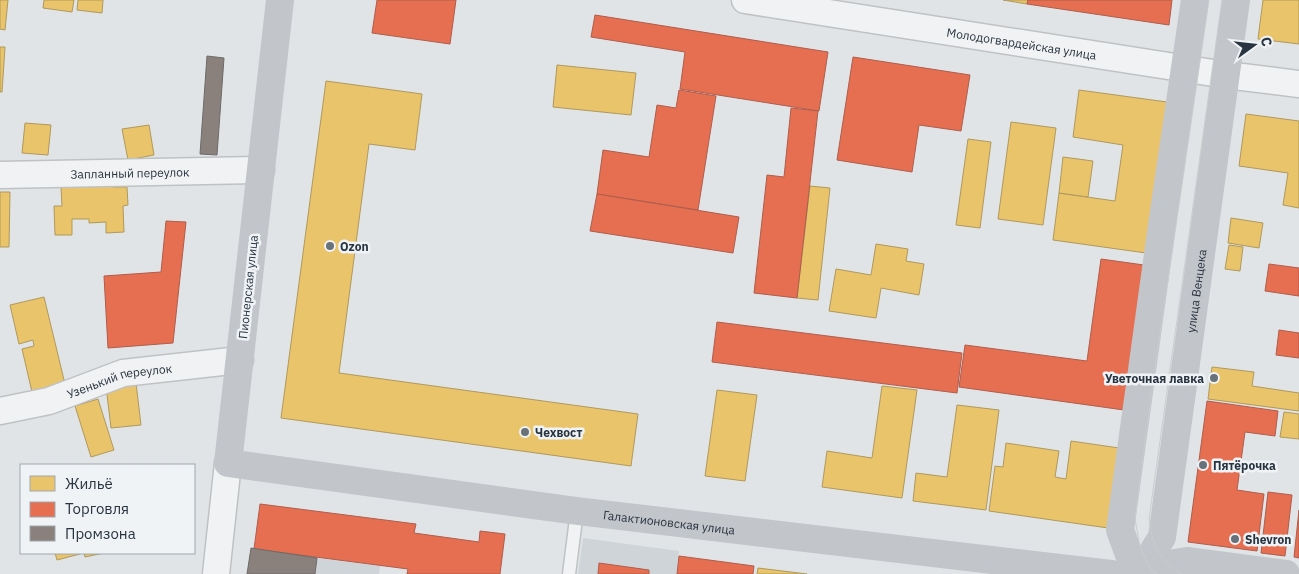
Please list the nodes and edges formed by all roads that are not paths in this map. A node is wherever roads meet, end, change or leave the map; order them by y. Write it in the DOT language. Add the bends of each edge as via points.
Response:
graph roads {
  1 [pos="280,0"];
  2 [pos="745,0"];
  3 [pos="1196,0"];
  4 [pos="1236,0"];
  5 [pos="1186,69"];
  6 [pos="1226,75"];
  7 [pos="1299,84"];
  8 [pos="261,170"];
  9 [pos="0,175"];
  10 [pos="240,360"];
  11 [pos="0,410"];
  12 [pos="228,463"];
  13 [pos="577,511"];
  14 [pos="216,574"];
  15 [pos="569,574"];
  16 [pos="1111,574"];
  17 [pos="1138,574"];
  18 [pos="1146,574"];
  19 [pos="1286,574"];
  1 -- 8 [label="main road, Пионерская улица"];
  2 -- 5 [label="street, Молодогвардейская улица"];
  3 -- 5 [label="main road, улица Венцека"];
  4 -- 6 [label="main road, улица Венцека"];
  5 -- 6 [label="street, Молодогвардейская улица"];
  5 -- 17 [label="main road, улица Венцека" via="1120,530"];
  6 -- 7 [label="street, Молодогвардейская улица"];
  6 -- 17 [label="main road, улица Венцека" via="1162,537"];
  8 -- 9 [label="street, Запланный переулок"];
  8 -- 10 [label="main road, Пионерская улица"];
  10 -- 11 [label="street, Узенький переулок" via="123,373 49,401"];
  10 -- 12 [label="main road, Пионерская улица"];
  12 -- 13 [label="main road, Галактионовская улица"];
  12 -- 14 [label="street, Пионерская улица"];
  13 -- 15 [label="lane"];
  13 -- 16 [label="main road, Галактионовская улица"];
  18 -- 19 [label="main road" via="1187,561"];
}
